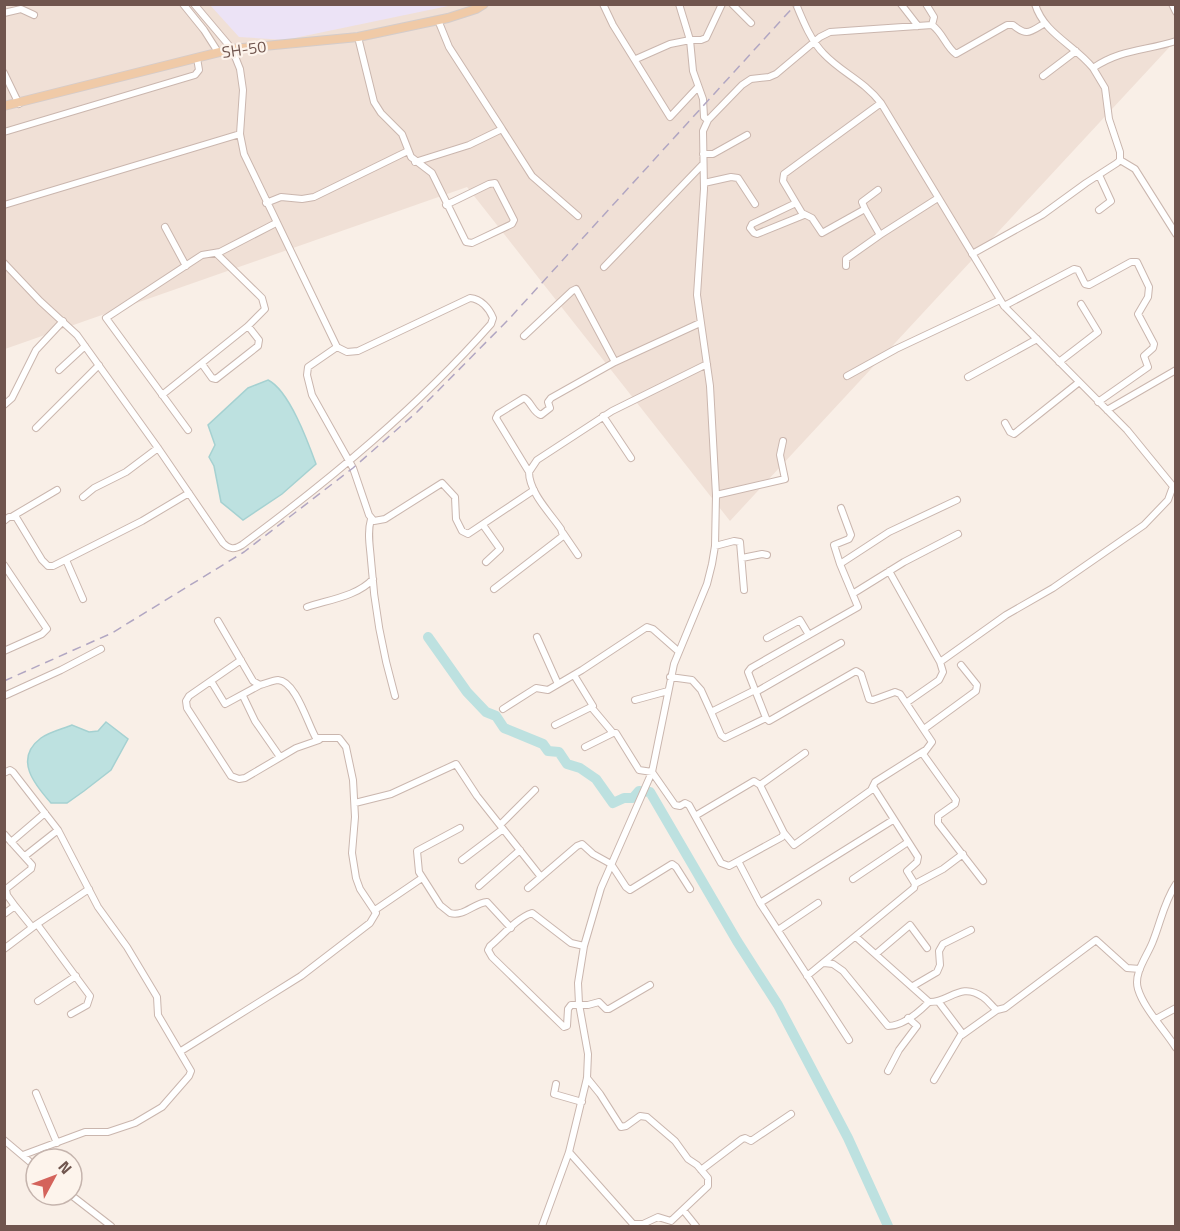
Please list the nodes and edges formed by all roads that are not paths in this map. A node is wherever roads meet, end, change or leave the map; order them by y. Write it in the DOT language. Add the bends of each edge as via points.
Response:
graph roads {
  1 [pos="183,4"];
  2 [pos="194,4"];
  3 [pos="484,4"];
  4 [pos="603,4"];
  5 [pos="679,4"];
  6 [pos="722,4"];
  7 [pos="732,4"];
  8 [pos="796,4"];
  9 [pos="901,4"];
  10 [pos="926,4"];
  11 [pos="1035,4"];
  12 [pos="1172,4"];
  13 [pos="1176,12"];
  14 [pos="4,13"];
  15 [pos="34,15"];
  16 [pos="438,20"];
  17 [pos="751,23"];
  18 [pos="1045,23"];
  19 [pos="932,25"];
  20 [pos="918,26"];
  21 [pos="358,37"];
  22 [pos="690,40"];
  23 [pos="1176,41"];
  24 [pos="814,42"];
  25 [pos="232,49"];
  26 [pos="1076,51"];
  27 [pos="218,52"];
  28 [pos="197,58"];
  29 [pos="636,59"];
  30 [pos="1093,68"];
  31 [pos="4,73"];
  32 [pos="1043,76"];
  33 [pos="698,87"];
  34 [pos="881,103"];
  35 [pos="19,104"];
  36 [pos="4,106"];
  37 [pos="708,120"];
  38 [pos="502,129"];
  39 [pos="4,132"];
  40 [pos="240,134"];
  41 [pos="747,135"];
  42 [pos="408,151"];
  43 [pos="703,154"];
  44 [pos="1120,160"];
  45 [pos="415,162"];
  46 [pos="704,164"];
  47 [pos="1099,175"];
  48 [pos="704,183"];
  49 [pos="878,190"];
  50 [pos="938,198"];
  51 [pos="266,203"];
  52 [pos="796,203"];
  53 [pos="755,204"];
  54 [pos="4,205"];
  55 [pos="447,206"];
  56 [pos="865,209"];
  57 [pos="1099,210"];
  58 [pos="804,215"];
  59 [pos="578,216"];
  60 [pos="276,223"];
  61 [pos="165,227"];
  62 [pos="1176,234"];
  63 [pos="880,235"];
  64 [pos="216,253"];
  65 [pos="972,254"];
  66 [pos="4,263"];
  67 [pos="186,266"];
  68 [pos="846,266"];
  69 [pos="604,267"];
  70 [pos="1000,300"];
  71 [pos="1081,304"];
  72 [pos="1004,306"];
  73 [pos="63,321"];
  74 [pos="700,323"];
  75 [pos="248,326"];
  76 [pos="524,336"];
  77 [pos="1037,339"];
  78 [pos="85,346"];
  79 [pos="337,346"];
  80 [pos="1059,362"];
  81 [pos="615,363"];
  82 [pos="202,364"];
  83 [pos="707,364"];
  84 [pos="99,365"];
  85 [pos="59,370"];
  86 [pos="1176,370"];
  87 [pos="847,376"];
  88 [pos="968,377"];
  89 [pos="1078,383"];
  90 [pos="162,395"];
  91 [pos="1098,402"];
  92 [pos="4,405"];
  93 [pos="1107,410"];
  94 [pos="603,416"];
  95 [pos="1005,423"];
  96 [pos="36,428"];
  97 [pos="188,430"];
  98 [pos="783,441"];
  99 [pos="158,448"];
  100 [pos="631,458"];
  101 [pos="349,461"];
  102 [pos="529,472"];
  103 [pos="1174,489"];
  104 [pos="57,490"];
  105 [pos="534,490"];
  106 [pos="189,493"];
  107 [pos="716,495"];
  108 [pos="82,497"];
  109 [pos="957,500"];
  110 [pos="841,508"];
  111 [pos="13,516"];
  112 [pos="371,519"];
  113 [pos="4,521"];
  114 [pos="483,525"];
  115 [pos="563,533"];
  116 [pos="958,534"];
  117 [pos="715,546"];
  118 [pos="578,555"];
  119 [pos="767,555"];
  120 [pos="742,558"];
  121 [pos="66,560"];
  122 [pos="486,562"];
  123 [pos="840,564"];
  124 [pos="4,565"];
  125 [pos="889,571"];
  126 [pos="373,579"];
  127 [pos="494,589"];
  128 [pos="744,590"];
  129 [pos="854,593"];
  130 [pos="83,599"];
  131 [pos="307,607"];
  132 [pos="218,621"];
  133 [pos="809,635"];
  134 [pos="537,637"];
  135 [pos="767,638"];
  136 [pos="841,643"];
  137 [pos="101,649"];
  138 [pos="4,651"];
  139 [pos="678,651"];
  140 [pos="241,660"];
  141 [pos="940,662"];
  142 [pos="961,665"];
  143 [pos="574,675"];
  144 [pos="670,677"];
  145 [pos="211,681"];
  146 [pos="558,684"];
  147 [pos="260,685"];
  148 [pos="668,691"];
  149 [pos="755,691"];
  150 [pos="4,696"];
  151 [pos="243,696"];
  152 [pos="395,696"];
  153 [pos="635,700"];
  154 [pos="906,703"];
  155 [pos="592,708"];
  156 [pos="503,709"];
  157 [pos="711,712"];
  158 [pos="765,718"];
  159 [pos="555,725"];
  160 [pos="924,729"];
  161 [pos="614,733"];
  162 [pos="319,740"];
  163 [pos="585,747"];
  164 [pos="924,750"];
  165 [pos="805,753"];
  166 [pos="280,757"];
  167 [pos="652,772"];
  168 [pos="4,773"];
  169 [pos="760,785"];
  170 [pos="872,788"];
  171 [pos="535,790"];
  172 [pos="355,803"];
  173 [pos="45,813"];
  174 [pos="695,816"];
  175 [pos="894,820"];
  176 [pos="501,827"];
  177 [pos="460,828"];
  178 [pos="58,830"];
  179 [pos="784,833"];
  180 [pos="4,834"];
  181 [pos="12,842"];
  182 [pos="908,842"];
  183 [pos="520,850"];
  184 [pos="963,854"];
  185 [pos="25,856"];
  186 [pos="462,860"];
  187 [pos="738,861"];
  188 [pos="611,864"];
  189 [pos="541,877"];
  190 [pos="422,878"];
  191 [pos="853,879"];
  192 [pos="983,881"];
  193 [pos="915,884"];
  194 [pos="1176,884"];
  195 [pos="479,886"];
  196 [pos="528,888"];
  197 [pos="89,889"];
  198 [pos="690,889"];
  199 [pos="5,892"];
  200 [pos="760,903"];
  201 [pos="818,903"];
  202 [pos="15,906"];
  203 [pos="375,910"];
  204 [pos="4,915"];
  205 [pos="35,926"];
  206 [pos="511,928"];
  207 [pos="778,930"];
  208 [pos="971,930"];
  209 [pos="856,936"];
  210 [pos="584,946"];
  211 [pos="927,948"];
  212 [pos="4,949"];
  213 [pos="877,953"];
  214 [pos="824,963"];
  215 [pos="1140,969"];
  216 [pos="76,976"];
  217 [pos="807,976"];
  218 [pos="650,985"];
  219 [pos="913,986"];
  220 [pos="38,1001"];
  221 [pos="938,1001"];
  222 [pos="929,1002"];
  223 [pos="579,1004"];
  224 [pos="1176,1008"];
  225 [pos="997,1010"];
  226 [pos="72,1014"];
  227 [pos="908,1018"];
  228 [pos="1156,1019"];
  229 [pos="962,1035"];
  230 [pos="849,1040"];
  231 [pos="1176,1048"];
  232 [pos="181,1052"];
  233 [pos="888,1071"];
  234 [pos="587,1078"];
  235 [pos="934,1080"];
  236 [pos="556,1084"];
  237 [pos="36,1093"];
  238 [pos="582,1102"];
  239 [pos="791,1114"];
  240 [pos="4,1140"];
  241 [pos="57,1143"];
  242 [pos="569,1152"];
  243 [pos="23,1155"];
  244 [pos="701,1170"];
  245 [pos="84,1205"];
  246 [pos="684,1211"];
  247 [pos="649,1224"];
  248 [pos="111,1227"];
  249 [pos="542,1227"];
  250 [pos="696,1227"];
  1 -- 27 [label="street"];
  2 -- 25 [label="street"];
  3 -- 16 [label="main road, SH-50"];
  4 -- 29 [label="street"];
  5 -- 22 [label="street"];
  6 -- 22 [label="street" via="706,38"];
  7 -- 17 [label="street"];
  8 -- 24 [label="street"];
  9 -- 20 [label="street"];
  10 -- 19 [label="street" via="934,17"];
  11 -- 18 [label="street"];
  12 -- 13 [label="street"];
  14 -- 15 [label="street" via="21,9"];
  16 -- 21 [label="main road, SH-50"];
  16 -- 38 [label="street" via="448,47"];
  18 -- 19 [label="street" via="1029,33 1007,25 956,54"];
  18 -- 26 [label="street"];
  19 -- 20 [label="street"];
  20 -- 24 [label="street" via="834,32"];
  21 -- 25 [label="main road, SH-50"];
  21 -- 42 [label="street" via="374,102 402,134"];
  22 -- 29 [label="street"];
  22 -- 33 [label="street"];
  23 -- 30 [label="street" via="1119,53"];
  24 -- 34 [label="street"];
  24 -- 37 [label="street" via="776,74 747,81"];
  25 -- 27 [label="main road, SH-50"];
  25 -- 40 [label="street" via="243,90"];
  26 -- 30 [label="street"];
  26 -- 32 [label="street"];
  27 -- 28 [label="main road, SH-50"];
  28 -- 35 [label="main road, SH-50"];
  28 -- 39 [label="street" via="199,70 195,75"];
  29 -- 33 [label="street" via="670,117"];
  30 -- 44 [label="street" via="1105,88"];
  31 -- 35 [label="street"];
  33 -- 37 [label="street"];
  34 -- 50 [label="street"];
  34 -- 52 [label="street" via="784,174 783,181"];
  35 -- 36 [label="main road, SH-50"];
  37 -- 43 [label="street" via="703,131"];
  38 -- 45 [label="street" via="469,145"];
  38 -- 59 [label="street" via="532,176"];
  40 -- 51 [label="street" via="244,154"];
  40 -- 54 [label="street"];
  41 -- 43 [label="street" via="713,153"];
  42 -- 45 [label="street"];
  42 -- 51 [label="street" via="314,197 282,197"];
  43 -- 46 [label="street"];
  44 -- 47 [label="street"];
  44 -- 62 [label="street" via="1135,169"];
  45 -- 55 [label="street" via="432,173"];
  46 -- 48 [label="street"];
  46 -- 69 [label="street"];
  47 -- 57 [label="street" via="1112,201"];
  47 -- 65 [label="street" via="1042,215"];
  48 -- 53 [label="street" via="738,178"];
  48 -- 74 [label="street" via="697,273"];
  49 -- 56 [label="street" via="862,202"];
  50 -- 63 [label="street"];
  50 -- 65 [label="street"];
  51 -- 60 [label="street"];
  52 -- 58 [label="street"];
  52 -- 58 [label="street" via="750,228 756,234"];
  55 -- 55 [label="street" via="469,244 514,220 495,183"];
  56 -- 58 [label="street" via="822,232 812,218"];
  56 -- 63 [label="street"];
  60 -- 64 [label="street"];
  60 -- 79 [label="street"];
  61 -- 67 [label="street"];
  63 -- 68 [label="street" via="846,259"];
  64 -- 67 [label="street" via="202,255"];
  64 -- 75 [label="street" via="265,304 262,314"];
  65 -- 70 [label="street"];
  66 -- 73 [label="street"];
  67 -- 90 [label="street" via="106,318"];
  70 -- 72 [label="street"];
  70 -- 87 [label="street"];
  71 -- 80 [label="street" via="1098,332"];
  72 -- 77 [label="street"];
  72 -- 91 [label="street" via="1072,270 1078,270 1089,285 1137,262 1149,287 1139,316 1154,346 1144,356 1148,367"];
  73 -- 78 [label="street"];
  73 -- 92 [label="street" via="36,350 12,398"];
  74 -- 81 [label="street"];
  74 -- 83 [label="street"];
  75 -- 82 [label="street"];
  75 -- 82 [label="street" via="259,340 258,346 216,379"];
  76 -- 81 [label="street" via="576,289"];
  77 -- 80 [label="street"];
  77 -- 88 [label="street"];
  78 -- 84 [label="street"];
  78 -- 85 [label="street"];
  79 -- 101 [label="street" via="312,363 307,375 312,395"];
  79 -- 101 [label="street" via="347,352 358,351 470,298 481,301 493,318 459,360"];
  80 -- 89 [label="street"];
  81 -- 102 [label="street" via="551,398 550,408 541,416 524,398 498,414 496,418"];
  82 -- 90 [label="street"];
  83 -- 94 [label="street"];
  83 -- 107 [label="street"];
  84 -- 96 [label="street"];
  84 -- 99 [label="street"];
  86 -- 93 [label="street"];
  89 -- 91 [label="street"];
  89 -- 95 [label="street" via="1014,434"];
  90 -- 97 [label="street"];
  91 -- 93 [label="street"];
  93 -- 103 [label="street"];
  94 -- 100 [label="street"];
  94 -- 102 [label="street" via="545,454"];
  98 -- 107 [label="street" via="780,455 785,478"];
  99 -- 106 [label="street"];
  99 -- 108 [label="street"];
  101 -- 106 [label="street" via="236,548 230,549 223,543"];
  101 -- 112 [label="street"];
  102 -- 105 [label="street"];
  103 -- 141 [label="street" via="1143,525"];
  104 -- 111 [label="street"];
  105 -- 114 [label="street"];
  105 -- 115 [label="street"];
  106 -- 121 [label="street"];
  107 -- 117 [label="street"];
  109 -- 123 [label="street" via="889,532"];
  110 -- 123 [label="street" via="851,535 834,545"];
  111 -- 113 [label="street"];
  111 -- 121 [label="street" via="20,521 45,564 53,566"];
  112 -- 114 [label="street" via="382,521 442,483 455,497 456,519 465,533"];
  112 -- 126 [label="street"];
  114 -- 122 [label="street" via="500,549"];
  115 -- 118 [label="street"];
  115 -- 127 [label="street" via="560,540"];
  116 -- 125 [label="street"];
  117 -- 120 [label="street" via="740,542"];
  117 -- 139 [label="street" via="706,584"];
  119 -- 120 [label="street"];
  120 -- 128 [label="street"];
  121 -- 130 [label="street"];
  123 -- 129 [label="street"];
  124 -- 138 [label="street" via="47,630"];
  125 -- 129 [label="street"];
  125 -- 141 [label="street"];
  126 -- 131 [label="street" via="356,591"];
  126 -- 152 [label="street" via="381,638"];
  129 -- 133 [label="street" via="857,608"];
  132 -- 140 [label="street"];
  133 -- 135 [label="street" via="800,620"];
  133 -- 149 [label="street" via="749,670"];
  134 -- 146 [label="street"];
  136 -- 149 [label="street"];
  137 -- 150 [label="street"];
  139 -- 143 [label="street" via="647,627"];
  139 -- 144 [label="street"];
  140 -- 145 [label="street"];
  140 -- 147 [label="street" via="253,681"];
  141 -- 154 [label="street" via="942,678"];
  142 -- 160 [label="street" via="977,685 976,690"];
  143 -- 146 [label="street"];
  143 -- 155 [label="street"];
  144 -- 148 [label="street"];
  144 -- 157 [label="street" via="688,678 696,684"];
  145 -- 151 [label="street" via="225,704"];
  145 -- 166 [label="street" via="187,698 186,704 231,776 245,778"];
  146 -- 156 [label="street" via="545,690 536,688"];
  147 -- 151 [label="street"];
  147 -- 162 [label="street" via="276,680 287,684"];
  148 -- 153 [label="street"];
  148 -- 167 [label="street"];
  149 -- 157 [label="street"];
  149 -- 158 [label="street"];
  151 -- 166 [label="street"];
  154 -- 158 [label="street" via="896,692 869,699 861,674 856,671 771,721"];
  154 -- 160 [label="street"];
  155 -- 159 [label="street"];
  155 -- 161 [label="street"];
  157 -- 158 [label="street" via="725,738"];
  160 -- 164 [label="street" via="933,742"];
  161 -- 163 [label="street"];
  161 -- 167 [label="street" via="639,770"];
  162 -- 166 [label="street"];
  162 -- 172 [label="street" via="335,737 344,742"];
  164 -- 170 [label="street" via="875,782"];
  164 -- 184 [label="street" via="924,757 956,800 937,820"];
  165 -- 169 [label="street"];
  167 -- 174 [label="street" via="675,805 687,803"];
  167 -- 188 [label="street"];
  168 -- 173 [label="street" via="13,772"];
  169 -- 174 [label="street" via="750,782"];
  169 -- 179 [label="street"];
  170 -- 175 [label="street"];
  170 -- 179 [label="street" via="794,845"];
  171 -- 176 [label="street"];
  172 -- 176 [label="street" via="391,795 456,764"];
  172 -- 203 [label="street" via="355,870 360,889"];
  173 -- 178 [label="street"];
  173 -- 181 [label="street"];
  174 -- 187 [label="street" via="722,863 729,866"];
  175 -- 182 [label="street"];
  175 -- 200 [label="street"];
  176 -- 183 [label="street"];
  176 -- 186 [label="street"];
  177 -- 190 [label="street" via="417,850"];
  178 -- 185 [label="street"];
  178 -- 197 [label="street"];
  179 -- 187 [label="street"];
  180 -- 181 [label="street"];
  181 -- 185 [label="street"];
  182 -- 191 [label="street"];
  182 -- 193 [label="street" via="918,857 907,871"];
  183 -- 189 [label="street"];
  183 -- 195 [label="street"];
  184 -- 192 [label="street"];
  184 -- 193 [label="street"];
  185 -- 199 [label="street" via="32,867"];
  187 -- 200 [label="street"];
  188 -- 189 [label="street" via="579,844"];
  188 -- 198 [label="street" via="630,890 672,864"];
  188 -- 210 [label="street"];
  189 -- 196 [label="street"];
  190 -- 203 [label="street"];
  190 -- 206 [label="street" via="450,913 462,913 487,902"];
  193 -- 209 [label="street"];
  194 -- 215 [label="street" via="1162,909 1155,938"];
  197 -- 205 [label="street"];
  197 -- 232 [label="street" via="157,997 157,1012"];
  199 -- 202 [label="street"];
  200 -- 207 [label="street"];
  201 -- 207 [label="street"];
  202 -- 204 [label="street"];
  202 -- 205 [label="street"];
  203 -- 232 [label="street" via="370,923 301,976"];
  205 -- 212 [label="street"];
  205 -- 216 [label="street"];
  206 -- 210 [label="street" via="532,913 571,943"];
  206 -- 223 [label="street" via="490,946 489,954 564,1027 568,1024 568,1007"];
  207 -- 217 [label="street"];
  208 -- 219 [label="street" via="944,944 939,951 939,968"];
  209 -- 213 [label="street"];
  209 -- 214 [label="street"];
  210 -- 223 [label="street"];
  211 -- 213 [label="street" via="910,925"];
  213 -- 219 [label="street"];
  214 -- 217 [label="street"];
  214 -- 227 [label="street" via="843,971 885,1024 895,1026"];
  215 -- 225 [label="street" via="1127,968 1096,940"];
  215 -- 228 [label="street" via="1138,991"];
  216 -- 220 [label="street"];
  216 -- 226 [label="street" via="90,1001"];
  217 -- 230 [label="street"];
  218 -- 223 [label="street" via="609,1009 599,1002"];
  219 -- 222 [label="street"];
  221 -- 222 [label="street"];
  221 -- 225 [label="street" via="956,992 972,992"];
  221 -- 229 [label="street"];
  222 -- 227 [label="street"];
  223 -- 234 [label="street" via="588,1054"];
  224 -- 228 [label="street"];
  225 -- 229 [label="street"];
  227 -- 233 [label="street" via="917,1026"];
  228 -- 231 [label="street"];
  229 -- 235 [label="street"];
  232 -- 241 [label="street" via="191,1073 162,1107 113,1131 85,1132"];
  234 -- 238 [label="street"];
  234 -- 244 [label="street" via="621,1127 640,1116 646,1117"];
  236 -- 238 [label="street" via="554,1094"];
  237 -- 241 [label="street"];
  238 -- 242 [label="street"];
  239 -- 244 [label="street" via="753,1140 742,1139"];
  240 -- 243 [label="street"];
  241 -- 243 [label="street"];
  242 -- 247 [label="street" via="629,1221"];
  242 -- 249 [label="street"];
  244 -- 246 [label="street" via="708,1178 708,1186"];
  245 -- 248 [label="street"];
  246 -- 247 [label="street" via="671,1221 658,1217"];
  246 -- 250 [label="street"];
}
